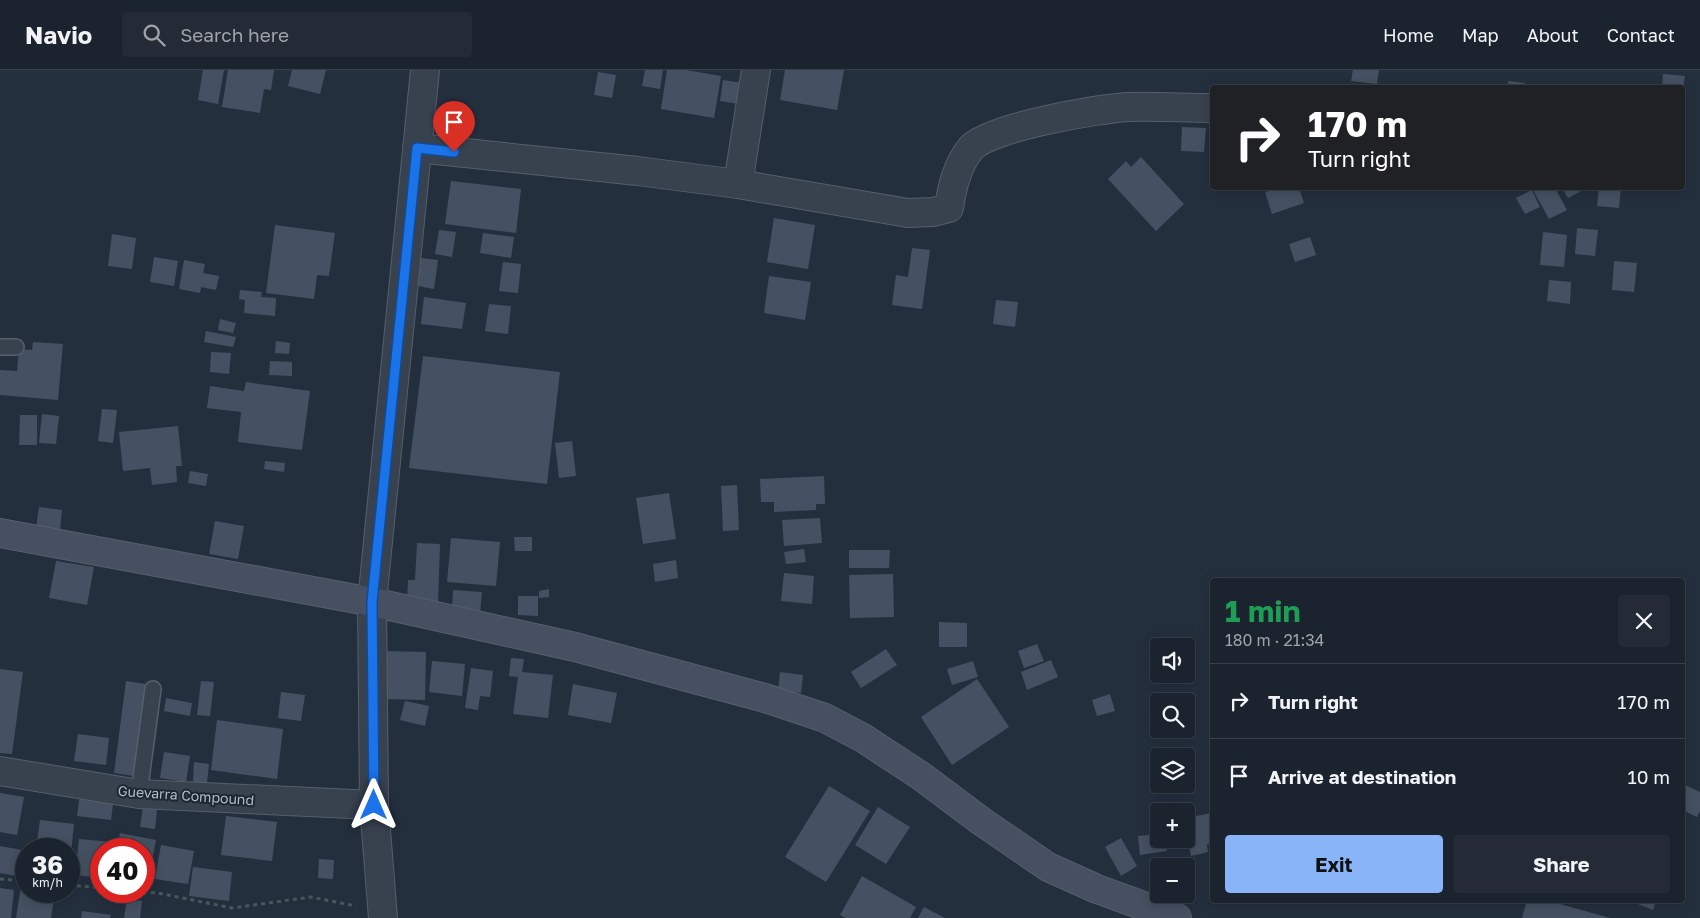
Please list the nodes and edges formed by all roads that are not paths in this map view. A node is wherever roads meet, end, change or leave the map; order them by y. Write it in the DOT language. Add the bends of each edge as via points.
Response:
graph roads {
  1 [pos="425,70"];
  2 [pos="756,70"];
  3 [pos="1210,108"];
  4 [pos="417,148"];
  5 [pos="738,184"];
  6 [pos="0,347"];
  7 [pos="16,347"];
  8 [pos="0,533"];
  9 [pos="372,602"];
  10 [pos="153,689"];
  11 [pos="0,771"];
  12 [pos="139,794"];
  13 [pos="374,805"];
  14 [pos="383,915"];
  15 [pos="1177,918"];
  1 -- 4 [label="street"];
  2 -- 5 [label="street"];
  3 -- 5 [label="street" via="1128,107 996,133 972,148 962,162 949,208 933,212 908,213"];
  4 -- 5 [label="street"];
  4 -- 9 [label="street"];
  6 -- 7 [label="lane"];
  8 -- 9 [label="main road"];
  9 -- 13 [label="street"];
  9 -- 15 [label="main road" via="575,647 765,698 825,718 863,738 921,776 1048,867"];
  10 -- 12 [label="lane"];
  11 -- 12 [label="street, Guevarra Compound"];
  12 -- 13 [label="street, Guevarra Compound"];
  13 -- 14 [label="street"];
}
